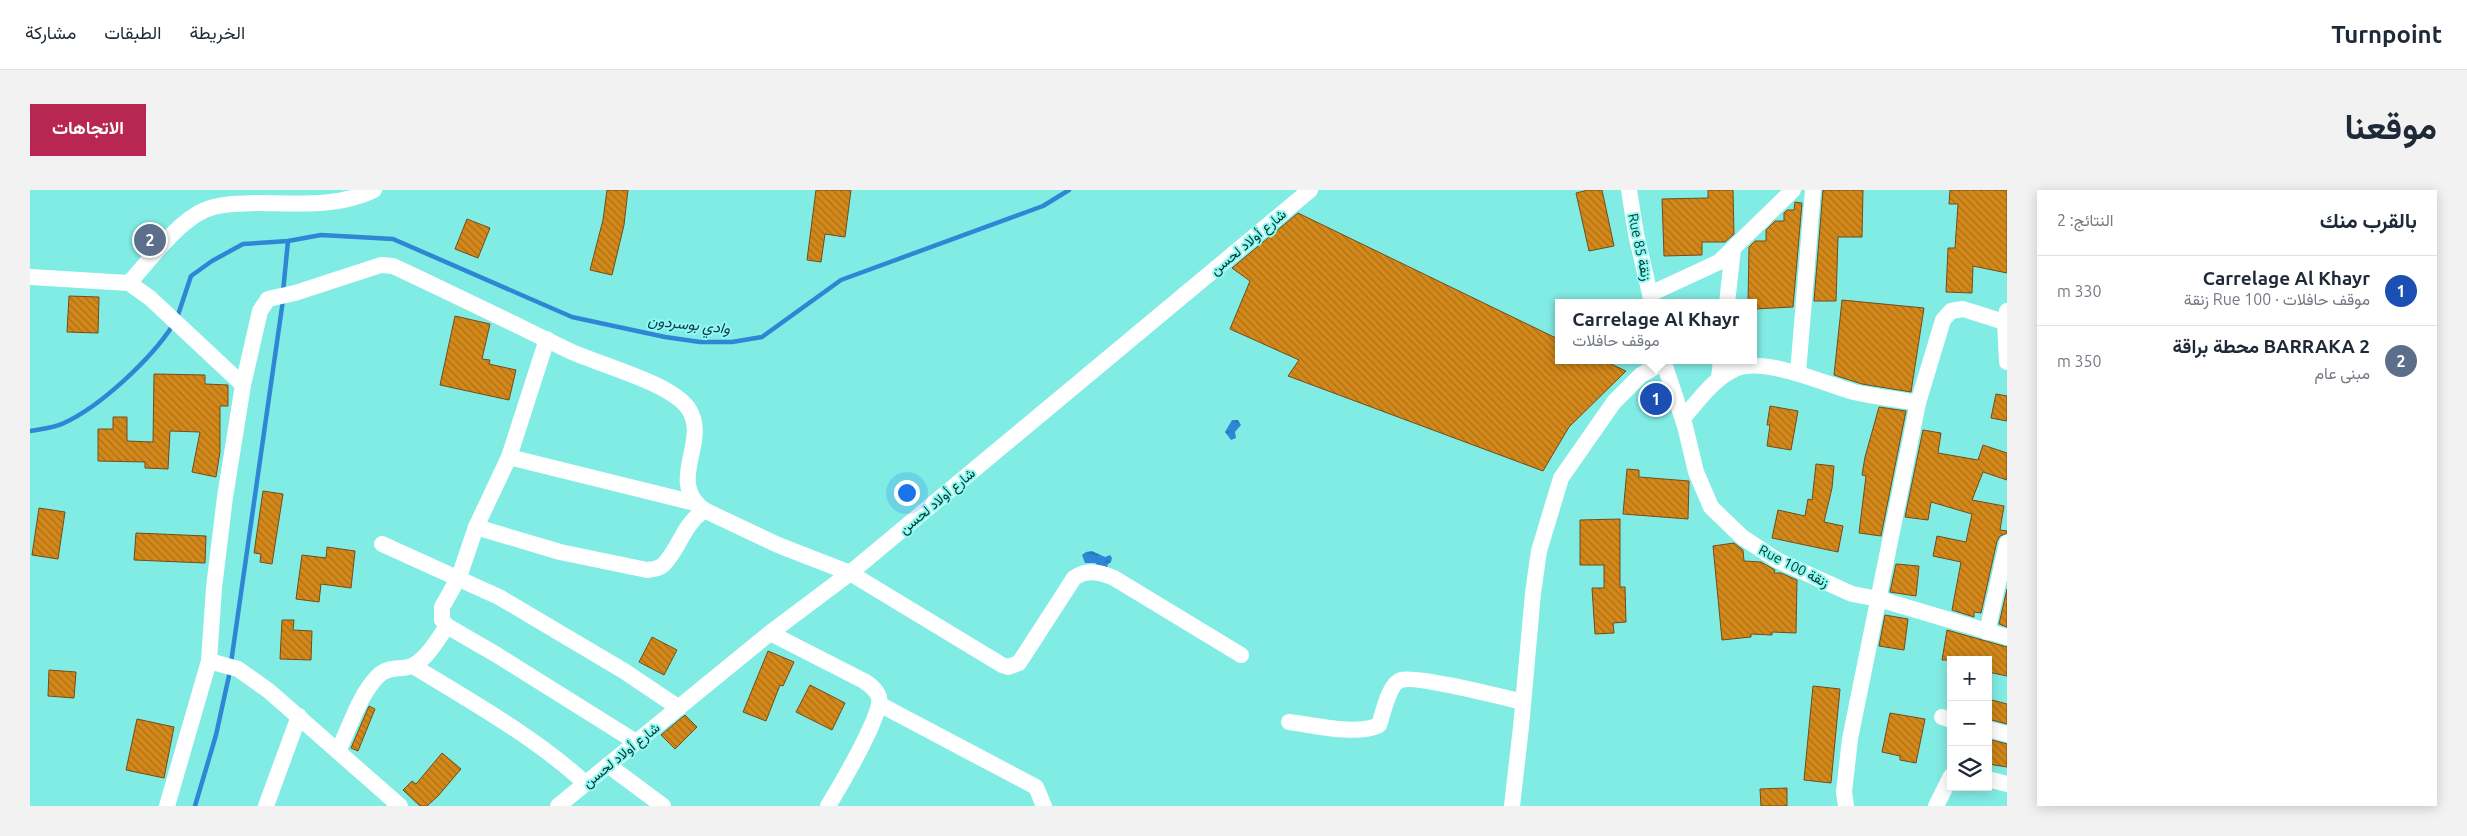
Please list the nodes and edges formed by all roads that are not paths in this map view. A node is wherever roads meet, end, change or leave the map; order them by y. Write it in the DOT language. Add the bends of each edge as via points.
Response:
graph roads {
  1 [pos="374,190"];
  2 [pos="1310,190"];
  3 [pos="1629,190"];
  4 [pos="1792,190"];
  5 [pos="1813,190"];
  6 [pos="1733,248"];
  7 [pos="30,277"];
  8 [pos="129,283"];
  9 [pos="1651,298"];
  10 [pos="1727,299"];
  11 [pos="2006,319"];
  12 [pos="547,339"];
  13 [pos="2007,362"];
  14 [pos="1659,364"];
  15 [pos="1665,364"];
  16 [pos="1721,364"];
  17 [pos="1798,373"];
  18 [pos="1719,378"];
  19 [pos="243,385"];
  20 [pos="1918,403"];
  21 [pos="1683,418"];
  22 [pos="509,457"];
  23 [pos="700,507"];
  24 [pos="476,527"];
  25 [pos="2007,543"];
  26 [pos="382,544"];
  27 [pos="850,573"];
  28 [pos="459,577"];
  29 [pos="1878,599"];
  30 [pos="447,626"];
  31 [pos="1987,632"];
  32 [pos="770,633"];
  33 [pos="2007,637"];
  34 [pos="1241,655"];
  35 [pos="223,665"];
  36 [pos="413,666"];
  37 [pos="1523,702"];
  38 [pos="879,704"];
  39 [pos="679,708"];
  40 [pos="299,716"];
  41 [pos="1289,722"];
  42 [pos="1992,730"];
  43 [pos="2007,734"];
  44 [pos="636,742"];
  45 [pos="338,751"];
  46 [pos="608,765"];
  47 [pos="1992,780"];
  48 [pos="586,784"];
  49 [pos="1947,784"];
  50 [pos="2007,784"];
  51 [pos="166,806"];
  52 [pos="266,806"];
  53 [pos="400,806"];
  54 [pos="558,806"];
  55 [pos="663,806"];
  56 [pos="828,806"];
  57 [pos="1044,806"];
  58 [pos="1512,806"];
  59 [pos="1846,806"];
  60 [pos="1936,806"];
  1 -- 8 [label="street" via="341,202 222,205 204,210 181,225"];
  2 -- 27 [label="street, شارع أولاد لحسن"];
  3 -- 9 [label="street, Rue 85 زنقة"];
  4 -- 6 [label="street"];
  5 -- 17 [label="street"];
  6 -- 9 [label="street" via="1719,262"];
  6 -- 10 [label="street"];
  7 -- 8 [label="street"];
  8 -- 19 [label="street" via="150,298"];
  11 -- 13 [label="street"];
  11 -- 20 [label="street" via="1963,309 1946,314"];
  12 -- 19 [label="street" via="393,266 381,265 268,299 260,311"];
  12 -- 22 [label="street"];
  12 -- 23 [label="street" via="650,383 688,408 694,439 688,487"];
  14 -- 37 [label="street" via="1641,375 1614,402 1561,478 1539,551"];
  15 -- 21 [label="street, Rue 100 زنقة"];
  16 -- 18 [label="street"];
  17 -- 18 [label="street" via="1752,365 1737,368"];
  17 -- 20 [label="street" via="1855,392"];
  18 -- 21 [label="street"];
  19 -- 35 [label="street" via="214,588"];
  20 -- 29 [label="street"];
  21 -- 29 [label="street, Rue 100 زنقة" via="1696,472 1711,507 1742,538 1811,576 1852,594"];
  22 -- 23 [label="street"];
  22 -- 24 [label="street"];
  23 -- 24 [label="street" via="665,563 658,569 648,570 560,552"];
  23 -- 27 [label="street"];
  24 -- 28 [label="street"];
  25 -- 31 [label="street"];
  26 -- 28 [label="street"];
  27 -- 32 [label="street, شارع أولاد لحسن"];
  27 -- 34 [label="street" via="1008,667 1024,658 1074,578 1090,572 1119,580"];
  28 -- 30 [label="street" via="442,608 442,620"];
  28 -- 39 [label="street" via="543,623"];
  29 -- 31 [label="street, Rue 100 زنقة"];
  29 -- 59 [label="street" via="1845,767"];
  30 -- 36 [label="street" via="425,656"];
  30 -- 44 [label="street"];
  31 -- 33 [label="street, Rue 100 زنقة"];
  32 -- 38 [label="street" via="864,680 874,688"];
  32 -- 39 [label="street, شارع أولاد لحسن"];
  35 -- 40 [label="street"];
  35 -- 51 [label="street"];
  36 -- 45 [label="street" via="389,669 380,675 366,693"];
  36 -- 48 [label="street" via="482,708 570,769"];
  37 -- 41 [label="street" via="1419,680 1400,680 1389,694 1379,725 1371,729"];
  37 -- 58 [label="street"];
  38 -- 56 [label="street" via="869,730"];
  38 -- 57 [label="street" via="1036,787"];
  39 -- 44 [label="street, شارع أولاد لحسن"];
  40 -- 45 [label="street"];
  40 -- 52 [label="street"];
  42 -- 43 [label="street"];
  44 -- 46 [label="street, شارع أولاد لحسن"];
  45 -- 53 [label="street"];
  46 -- 48 [label="street, شارع أولاد لحسن"];
  46 -- 55 [label="street"];
  47 -- 50 [label="street"];
  48 -- 54 [label="street, شارع أولاد لحسن"];
  49 -- 60 [label="street"];
}
